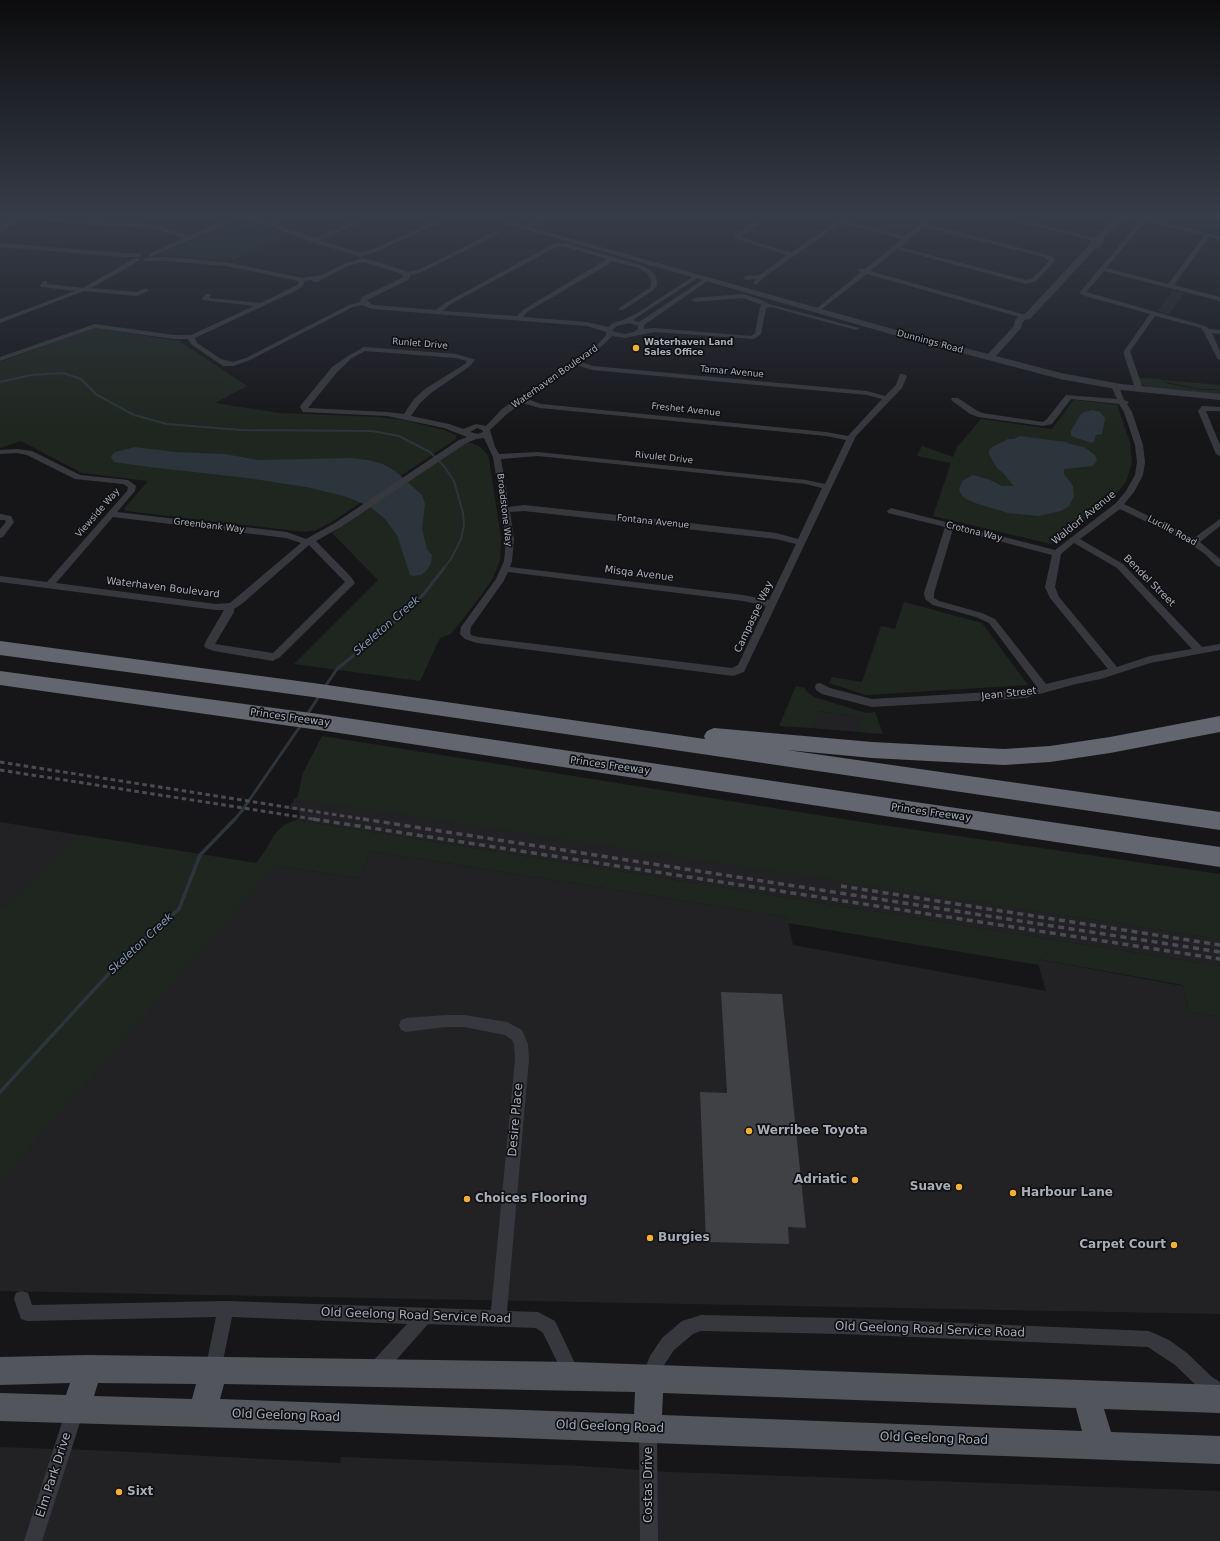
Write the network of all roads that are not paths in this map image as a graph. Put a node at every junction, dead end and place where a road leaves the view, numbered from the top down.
1 (70, 288) edge
2 (295, 288) edge
3 (388, 288) edge
4 (476, 288) edge
5 (564, 288) edge
6 (651, 288) edge
7 (679, 288) edge
8 (695, 288) edge
9 (739, 288) edge
10 (842, 288) edge
11 (923, 288) edge
12 (1054, 288) edge
13 (1085, 288) edge
14 (1177, 288) edge
15 (85, 289) junction
16 (146, 290) dead end
17 (208, 295) dead end
18 (1220, 299) edge
19 (694, 300) dead end
20 (616, 302) dead end
21 (365, 303) junction
22 (767, 305) junction
23 (261, 306) junction
24 (815, 309) junction
25 (438, 312) junction
26 (1154, 313) junction
27 (1027, 317) junction
28 (519, 318) junction
29 (0, 321) edge
30 (626, 321) junction
31 (587, 324) junction
32 (615, 324) junction
33 (843, 324) junction
34 (640, 328) junction
35 (856, 328) dead end
36 (609, 330) junction
37 (837, 330) dead end
38 (1207, 331) junction
39 (1220, 332) edge
40 (622, 336) junction
41 (191, 338) junction
42 (604, 342) junction
43 (990, 358) junction
44 (1220, 358) edge
45 (0, 359) edge
46 (575, 362) junction
47 (903, 376) dead end
48 (1118, 387) junction
49 (1139, 389) junction
50 (1220, 397) edge
51 (886, 398) junction
52 (521, 400) junction
53 (956, 400) dead end
54 (1123, 402) junction
55 (304, 408) joint
56 (1220, 409) edge
57 (505, 411) junction
58 (406, 417) junction
59 (486, 431) junction
60 (471, 432) junction
61 (851, 439) junction
62 (491, 447) junction
63 (0, 452) edge
64 (1220, 454) edge
65 (497, 457) junction
66 (828, 487) junction
67 (1119, 504) junction
68 (505, 510) junction
69 (891, 511) dead end
70 (110, 514) junction
71 (0, 517) edge
72 (1220, 522) edge
73 (950, 526) junction
74 (0, 535) edge
75 (1073, 539) junction
76 (309, 541) junction
77 (801, 542) junction
78 (1195, 542) junction
79 (1057, 553) junction
80 (1220, 564) edge
81 (505, 569) junction
82 (0, 578) edge
83 (49, 585) junction
84 (771, 604) junction
85 (229, 607) junction
86 (465, 634) joint
87 (1220, 647) edge
88 (0, 648) edge
89 (1200, 651) junction
90 (1115, 671) junction
91 (0, 678) edge
92 (820, 687) dead end
93 (1044, 690) junction
94 (1220, 724) edge
95 (572, 727) junction
96 (1220, 821) edge
97 (1220, 857) edge
98 (406, 1025) dead end
99 (22, 1298) dead end
100 (226, 1309) junction
101 (425, 1316) junction
102 (498, 1318) junction
103 (88, 1369) junction
104 (213, 1370) junction
105 (0, 1371) edge
106 (372, 1374) junction
107 (573, 1376) junction
108 (649, 1379) junction
109 (1220, 1392) edge
110 (1086, 1394) junction
111 (1220, 1399) edge
112 (0, 1407) edge
113 (76, 1409) junction
114 (203, 1413) junction
115 (648, 1429) junction
116 (1100, 1445) junction
117 (1220, 1450) edge
118 (33, 1541) edge
119 (648, 1541) edge

1 - 15 street
2 - 23 street
3 - 21 street
4 - 25 street
5 - 28 street
6 - 20 street
7 - 30 street
8 - 34 street
9 - 24 street, Dunnings Road
10 - 24 street
11 - 27 street
12 - 27 street
13 - 26 street
14 - 18 street
15 - 16 street
15 - 29 street
17 - 23 street
19 - 22 street
21 - 25 street
21 - 41 street
22 - 33 street
22 - 34 street
23 - 41 street
24 - 43 street, Dunnings Road
25 - 28 street
26 - 38 street
26 - 49 street
27 - 43 street
28 - 31 street
30 - 32 street
30 - 34 street
31 - 32 street
31 - 36 street
32 - 36 street
33 - 35 street
33 - 37 street
34 - 40 street, Waterhaven Boulevard
36 - 40 street
36 - 42 street, Waterhaven Boulevard
38 - 39 street
38 - 44 street
40 - 42 street, Waterhaven Boulevard
41 - 45 street
42 - 46 street, Waterhaven Boulevard
43 - 48 street, Dunnings Road
46 - 51 street, Tamar Avenue
46 - 52 street, Waterhaven Boulevard
47 - 51 street, Campaspe Way
48 - 49 street, Dunnings Road
48 - 54 street, Waldorf Avenue
49 - 50 street, Dunnings Road
51 - 61 street, Campaspe Way
52 - 57 street, Waterhaven Boulevard
52 - 61 street, Freshet Avenue
53 - 54 street
54 - 67 street, Waldorf Avenue
55 - 58 street, Broadstone Way
55 - 58 street, Runlet Drive
56 - 64 street
57 - 59 street, Waterhaven Boulevard
57 - 60 street, Waterhaven Boulevard
58 - 60 street, Broadstone Way
59 - 60 street
59 - 60 street
59 - 62 street, Broadstone Way
60 - 62 street, Broadstone Way
60 - 76 street, Waterhaven Boulevard
61 - 66 street, Campaspe Way
62 - 65 street, Broadstone Way
63 - 70 street, Viewside Way
65 - 66 street, Rivulet Drive
65 - 68 street, Broadstone Way
66 - 77 street, Campaspe Way
67 - 75 street, Waldorf Avenue
67 - 78 street, Lucille Road
68 - 77 street, Fontana Avenue
68 - 81 street, Broadstone Way
69 - 73 street, Crotona Way
70 - 76 street, Greenbank Way
70 - 83 street, Viewside Way
71 - 74 street
72 - 78 street
73 - 79 street, Crotona Way
73 - 93 street
75 - 79 street, Waldorf Avenue
75 - 89 street, Bendel Street
76 - 85 street, Waterhaven Boulevard
76 - 85 street
77 - 84 street, Campaspe Way
78 - 80 street, Lucille Road
79 - 90 street, Waldorf Avenue
81 - 84 street, Misqa Avenue
81 - 86 street, Broadstone Way
82 - 83 street, Waterhaven Boulevard
83 - 85 street, Waterhaven Boulevard
84 - 86 street, Campaspe Way
87 - 89 street, Jean Street
88 - 95 highway
89 - 90 street, Jean Street
90 - 93 street, Jean Street
91 - 97 highway, Princes Freeway
92 - 93 street, Jean Street
94 - 95 highway
95 - 96 highway
98 - 102 street, Desire Place
99 - 100 street, Old Geelong Road Service Road
100 - 101 street, Old Geelong Road Service Road
100 - 104 street
101 - 102 street, Old Geelong Road Service Road
101 - 106 street
102 - 107 street, Old Geelong Road Service Road
103 - 104 main road
103 - 105 main road
103 - 113 main road
104 - 106 main road
104 - 114 main road
106 - 107 main road
107 - 108 main road
108 - 109 street, Old Geelong Road Service Road
108 - 110 main road
108 - 115 main road
110 - 111 main road
110 - 116 main road
112 - 113 main road, Old Geelong Road
113 - 114 main road, Old Geelong Road
113 - 118 street, Elm Park Drive
114 - 115 main road, Old Geelong Road
115 - 116 main road, Old Geelong Road
115 - 119 street, Costas Drive
116 - 117 main road, Old Geelong Road

